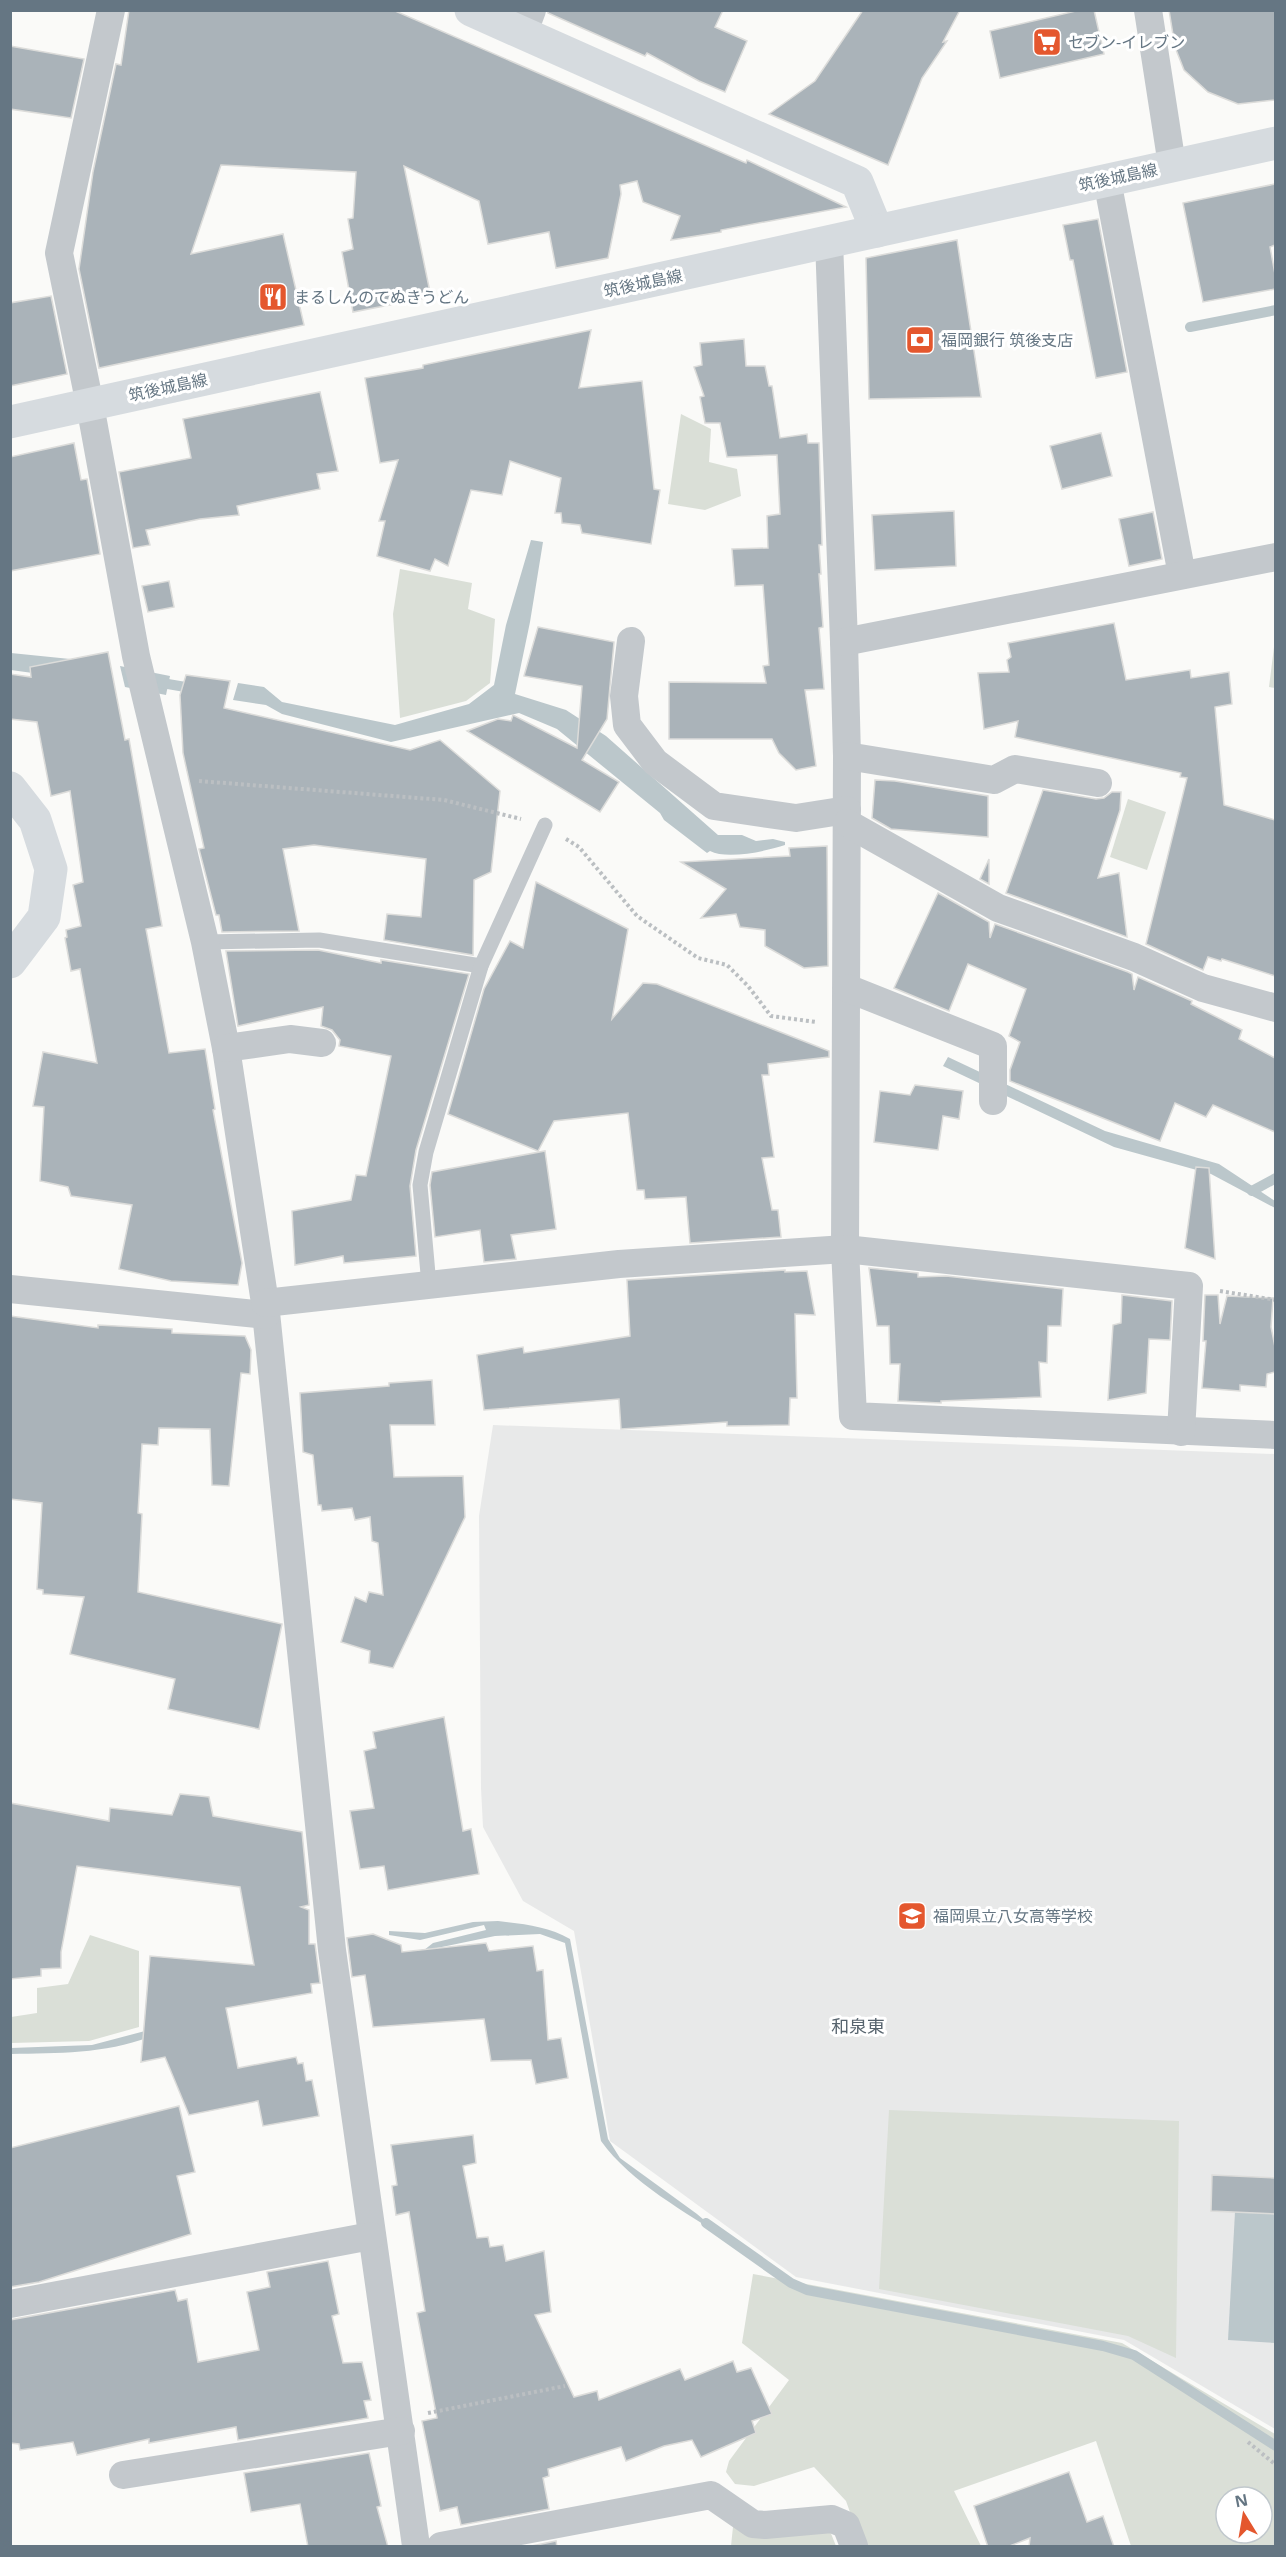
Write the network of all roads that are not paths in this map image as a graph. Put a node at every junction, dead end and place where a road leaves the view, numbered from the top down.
1 (111, 10) edge
2 (471, 10) edge
3 (1148, 10) edge
4 (1275, 142) edge
5 (1172, 165) junction
6 (1107, 180) junction
7 (877, 231) junction
8 (829, 241) junction
9 (90, 405) junction
10 (10, 422) edge
11 (1275, 557) edge
12 (1182, 575) junction
13 (631, 641) dead end
14 (844, 642) junction
15 (847, 756) junction
16 (1098, 783) dead end
17 (10, 788) edge
18 (847, 817) junction
19 (545, 825) dead end
20 (205, 942) junction
21 (10, 962) edge
22 (481, 966) junction
23 (847, 988) junction
24 (1275, 1008) edge
25 (322, 1043) dead end
26 (226, 1048) junction
27 (993, 1087) dead end
28 (845, 1249) junction
29 (429, 1285) junction
30 (10, 1289) edge
31 (266, 1309) junction
32 (1181, 1432) junction
33 (1275, 1435) edge
34 (371, 2236) junction
35 (10, 2304) edge
36 (400, 2425) junction
37 (123, 2475) dead end
38 (416, 2547) edge
39 (441, 2547) edge
40 (854, 2547) edge

1 - 9 street
2 - 7 main road
3 - 5 street
4 - 5 main road, 筑後城島線
5 - 6 main road, 筑後城島線
6 - 7 main road, 筑後城島線
6 - 12 street
7 - 8 main road, 筑後城島線
8 - 9 main road, 筑後城島線
8 - 14 street
9 - 10 main road, 筑後城島線
9 - 20 street
11 - 12 street
12 - 14 street
13 - 18 street
14 - 15 street
15 - 16 street
15 - 18 street
17 - 21 main road
18 - 23 street
18 - 24 street
19 - 22 lane
20 - 22 lane
20 - 26 street
22 - 29 lane
23 - 27 street
23 - 28 street
25 - 26 street
26 - 31 street
28 - 29 street
28 - 32 street
28 - 32 street
29 - 31 street
30 - 31 street
31 - 34 street
32 - 33 street
34 - 35 street
34 - 36 street
36 - 37 street
36 - 38 street
39 - 40 street

